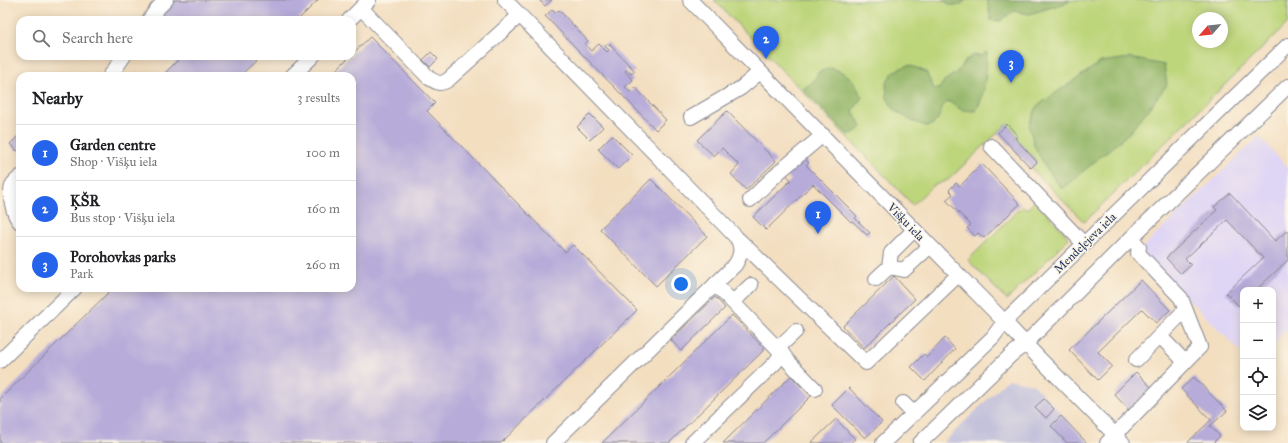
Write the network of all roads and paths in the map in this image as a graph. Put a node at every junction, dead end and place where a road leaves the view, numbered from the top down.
1 (166, 0) edge
2 (505, 0) edge
3 (691, 0) edge
4 (365, 4) edge
5 (520, 15) junction
6 (152, 16) edge
7 (353, 16) edge
8 (1288, 45) edge
9 (121, 60) edge
10 (308, 60) edge
11 (113, 72) edge
12 (296, 72) edge
13 (760, 72) junction
14 (1288, 86) edge
15 (691, 117) dead end
16 (823, 136) junction
17 (991, 146) dead end
18 (16, 181) edge
19 (750, 200) dead end
20 (16, 218) edge
21 (914, 230) junction
22 (736, 237) junction
23 (1130, 238) junction
24 (1084, 244) junction
25 (930, 246) junction
26 (889, 267) junction
27 (958, 275) junction
28 (876, 279) dead end
29 (716, 284) junction
30 (751, 285) dead end
31 (71, 292) edge
32 (733, 302) junction
33 (1185, 310) junction
34 (1004, 322) junction
35 (796, 331) dead end
36 (1160, 336) junction
37 (1025, 344) junction
38 (780, 351) junction
39 (1136, 360) dead end
40 (0, 361) edge
41 (1185, 362) junction
42 (815, 389) dead end
43 (903, 403) dead end
44 (914, 414) junction
45 (1115, 440) edge
46 (553, 443) edge
47 (692, 443) edge
48 (883, 443) edge
49 (920, 443) edge

1 - 6 street
2 - 5 street
3 - 13 street, Višķu iela
4 - 5 street
4 - 7 street
5 - 22 street
8 - 24 street, Mendeļejeva iela
9 - 11 street
10 - 12 street
13 - 15 street
13 - 16 street, Višķu iela
14 - 23 street
16 - 19 street
16 - 21 street, Višķu iela
17 - 24 street
18 - 20 street
21 - 25 street, Višķu iela
21 - 26 street
22 - 27 street
22 - 29 street
23 - 33 street
23 - 37 street
24 - 34 street, Mendeļejeva iela
25 - 26 street
25 - 27 street, Višķu iela
26 - 28 street
27 - 34 street, Višķu iela
29 - 32 street
29 - 46 street
30 - 32 street
31 - 40 street
32 - 38 street
33 - 36 street
33 - 41 street
34 - 37 street, Višķu iela
34 - 44 street, Mendeļejeva iela
35 - 38 street
36 - 39 street
36 - 41 street
37 - 45 street, Višķu iela
37 - 49 street
38 - 42 street
38 - 47 street
41 - 45 street
43 - 44 street
44 - 48 street, Mendeļejeva iela

